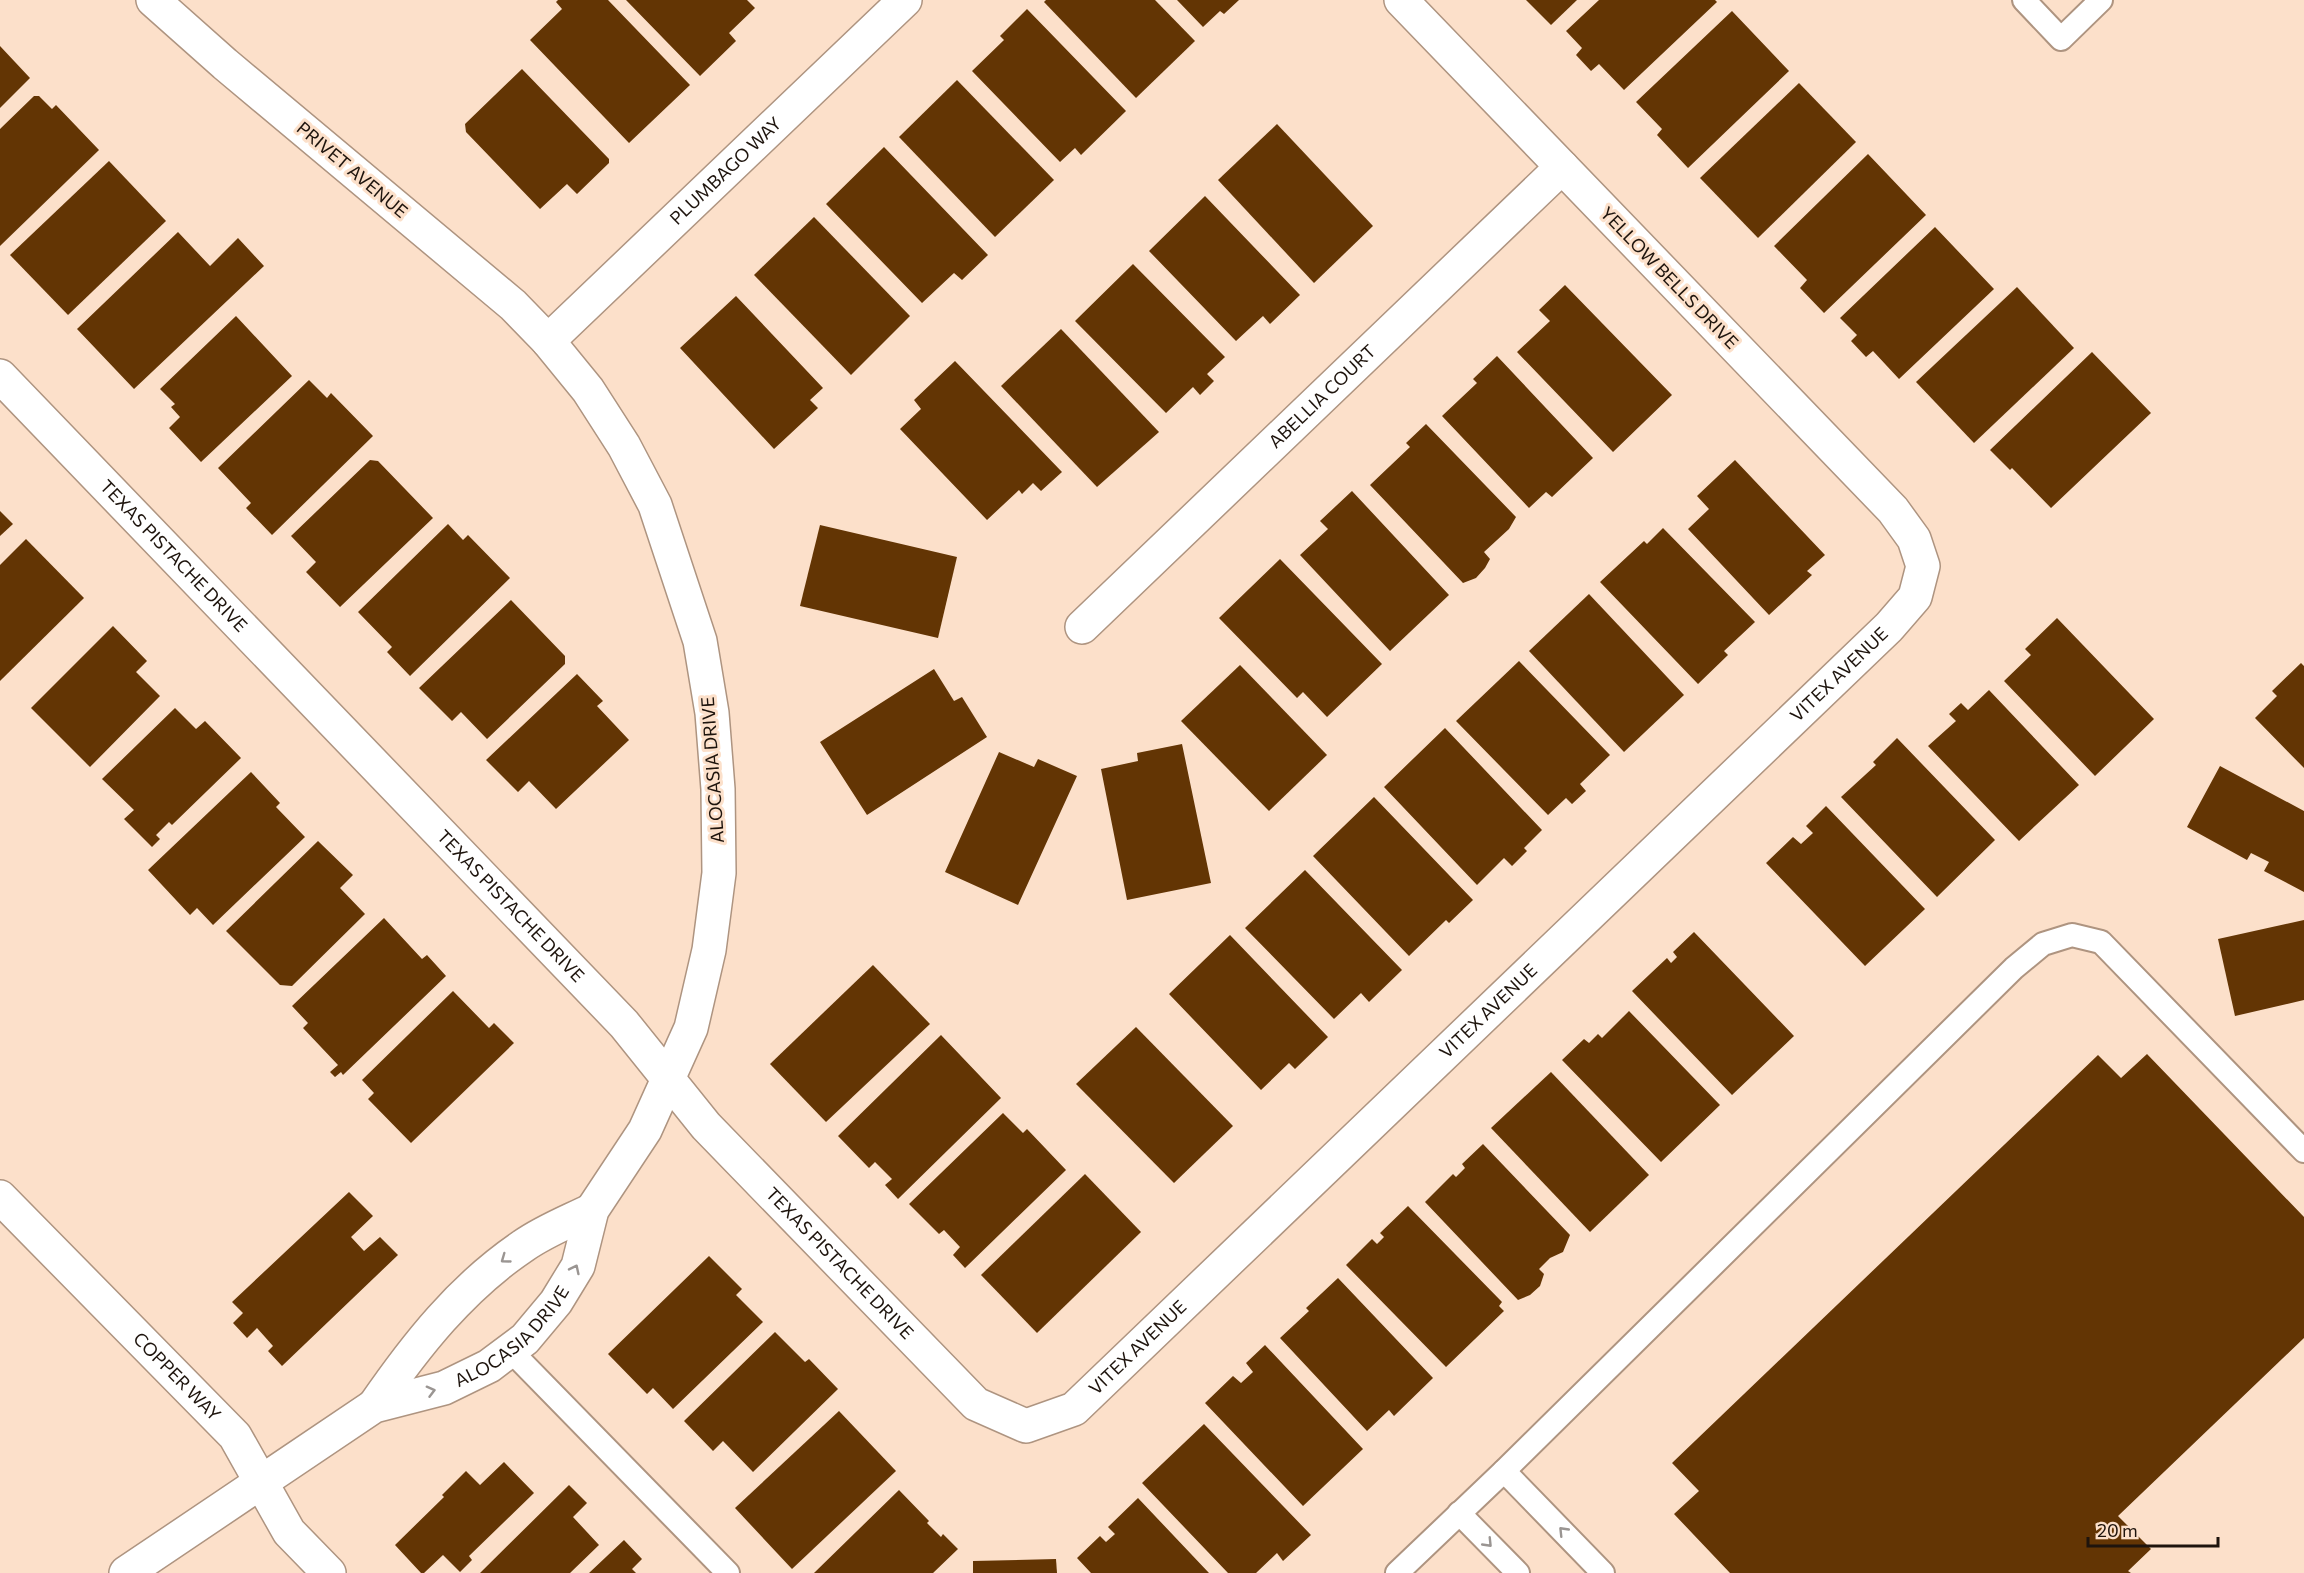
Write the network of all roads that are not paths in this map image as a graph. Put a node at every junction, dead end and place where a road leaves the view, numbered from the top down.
1 (153, 0) edge
2 (905, 0) edge
3 (1401, 0) edge
4 (2024, 0) edge
5 (2101, 0) edge
6 (1562, 167) junction
7 (548, 341) junction
8 (0, 376) edge
9 (1923, 566) joint
10 (1082, 627) dead end
11 (668, 1078) junction
12 (2304, 1151) edge
13 (0, 1197) edge
14 (592, 1210) junction
15 (510, 1350) junction
16 (374, 1406) junction
17 (1026, 1426) joint
18 (1504, 1471) junction
19 (262, 1483) junction
20 (1459, 1513) junction
21 (126, 1573) edge
22 (329, 1573) edge
23 (728, 1573) edge
24 (1397, 1573) edge
25 (1518, 1573) edge
26 (1603, 1573) edge

1 - 7 street, PRIVET AVENUE
2 - 7 street, PLUMBAGO WAY
3 - 6 street, YELLOW BELLS DRIVE
4 - 5 lane
6 - 9 street, YELLOW BELLS DRIVE
6 - 10 street, ABELLIA COURT
7 - 11 street, ALOCASIA DRIVE
8 - 11 street, TEXAS PISTACHE DRIVE
9 - 17 street, VITEX AVENUE
11 - 14 street, ALOCASIA DRIVE
11 - 17 street, TEXAS PISTACHE DRIVE
12 - 18 lane
13 - 19 street, COPPER WAY
15 -> 14 street, ALOCASIA DRIVE
14 -> 16 street, ALOCASIA DRIVE
16 -> 15 street, ALOCASIA DRIVE
15 - 23 lane
16 - 19 street, ALOCASIA DRIVE
18 - 20 lane
26 -> 18 lane
19 - 21 street, ALOCASIA DRIVE
19 - 22 street, COPPER WAY
20 - 24 lane
20 -> 25 lane

